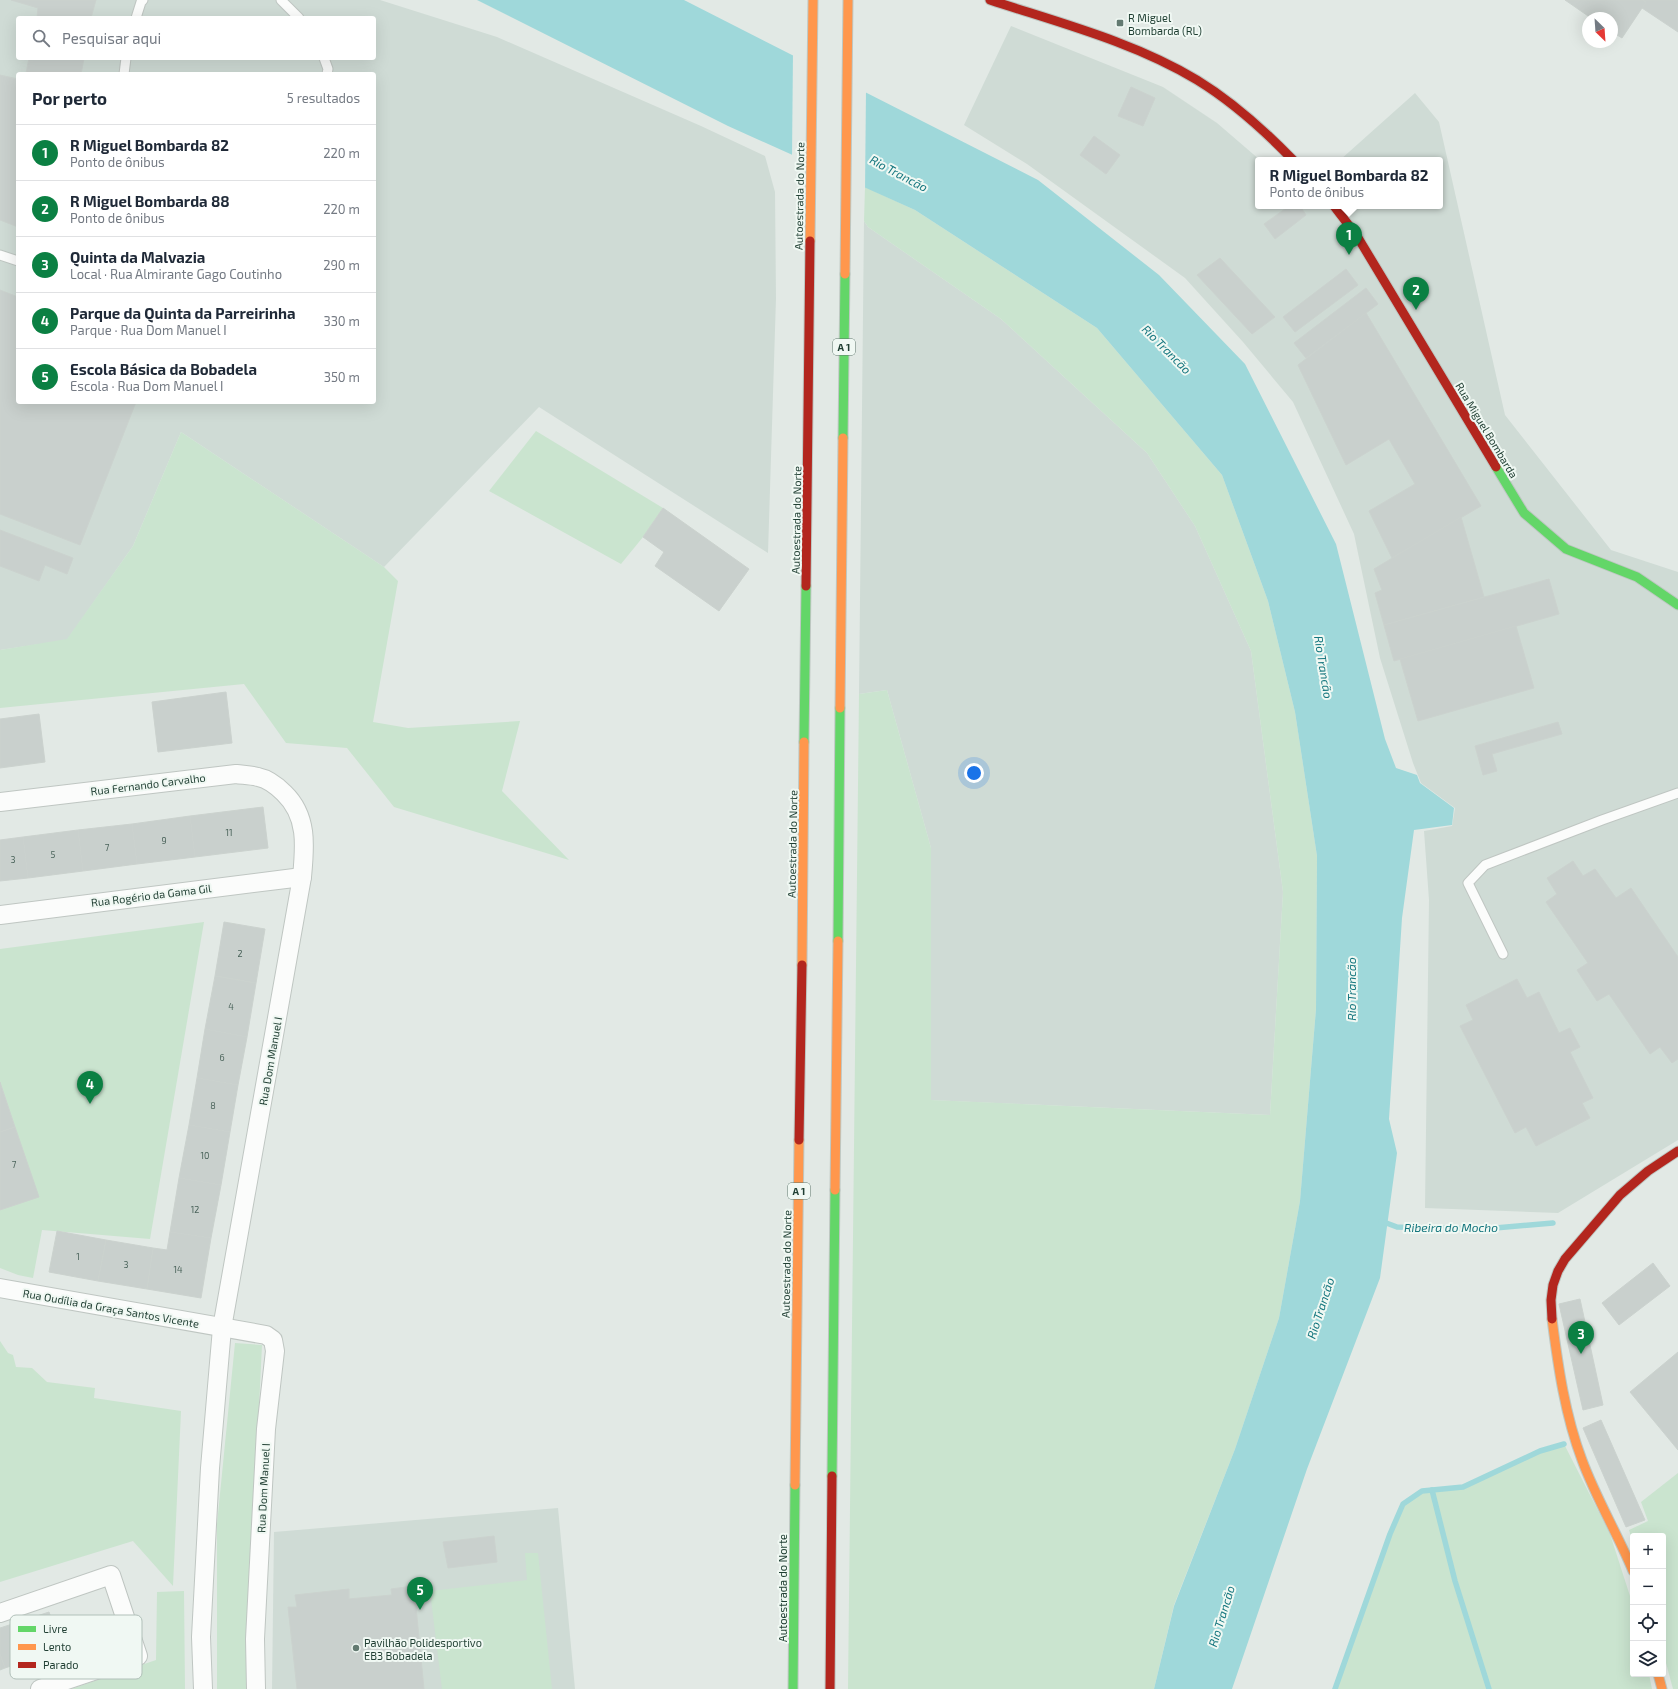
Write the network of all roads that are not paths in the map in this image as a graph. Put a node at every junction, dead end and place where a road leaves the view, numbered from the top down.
1 (143, 0) edge
2 (281, 0) edge
3 (813, 0) edge
4 (848, 0) edge
5 (990, 0) edge
6 (137, 16) edge
7 (297, 16) edge
8 (126, 60) edge
9 (325, 60) edge
10 (124, 72) edge
11 (327, 72) edge
12 (1290, 157) edge
13 (1336, 209) edge
14 (0, 255) edge
15 (16, 260) edge
16 (1637, 577) junction
17 (1678, 592) edge
18 (1678, 605) edge
19 (1678, 793) edge
20 (289, 797) joint
21 (0, 802) edge
22 (302, 877) junction
23 (0, 915) edge
24 (1502, 954) dead end
25 (1678, 1151) edge
26 (0, 1288) edge
27 (222, 1328) junction
28 (1632, 1569) edge
29 (0, 1613) edge
30 (124, 1615) edge
31 (1659, 1677) edge
32 (70, 1679) edge
33 (40, 1689) edge
34 (203, 1689) edge
35 (256, 1689) edge
36 (793, 1689) edge
37 (830, 1689) edge
38 (1662, 1689) edge

1 - 6 lane
2 - 7 lane
3 - 36 main road, Autoestrada do Norte / A 1
4 - 37 main road, A 1
5 - 12 main road
8 - 10 lane
9 - 11 lane
13 - 16 main road, Rua Miguel Bombarda
14 - 15 lane
16 - 17 street
16 - 18 main road, Rua Miguel Bombarda
19 - 24 lane
20 - 21 street, Rua Fernando Carvalho
20 - 22 street, Rua Dom Manuel I
22 - 23 street, Rua Rogério da Gama Gil
22 - 27 street, Rua Dom Manuel I
25 - 28 main road
26 - 27 street, Rua Oudília da Graça Santos Vicente
27 - 34 street, Rua Dom Manuel I
27 - 35 street, Rua Dom Manuel I
29 - 30 street
31 - 38 main road
32 - 33 street

